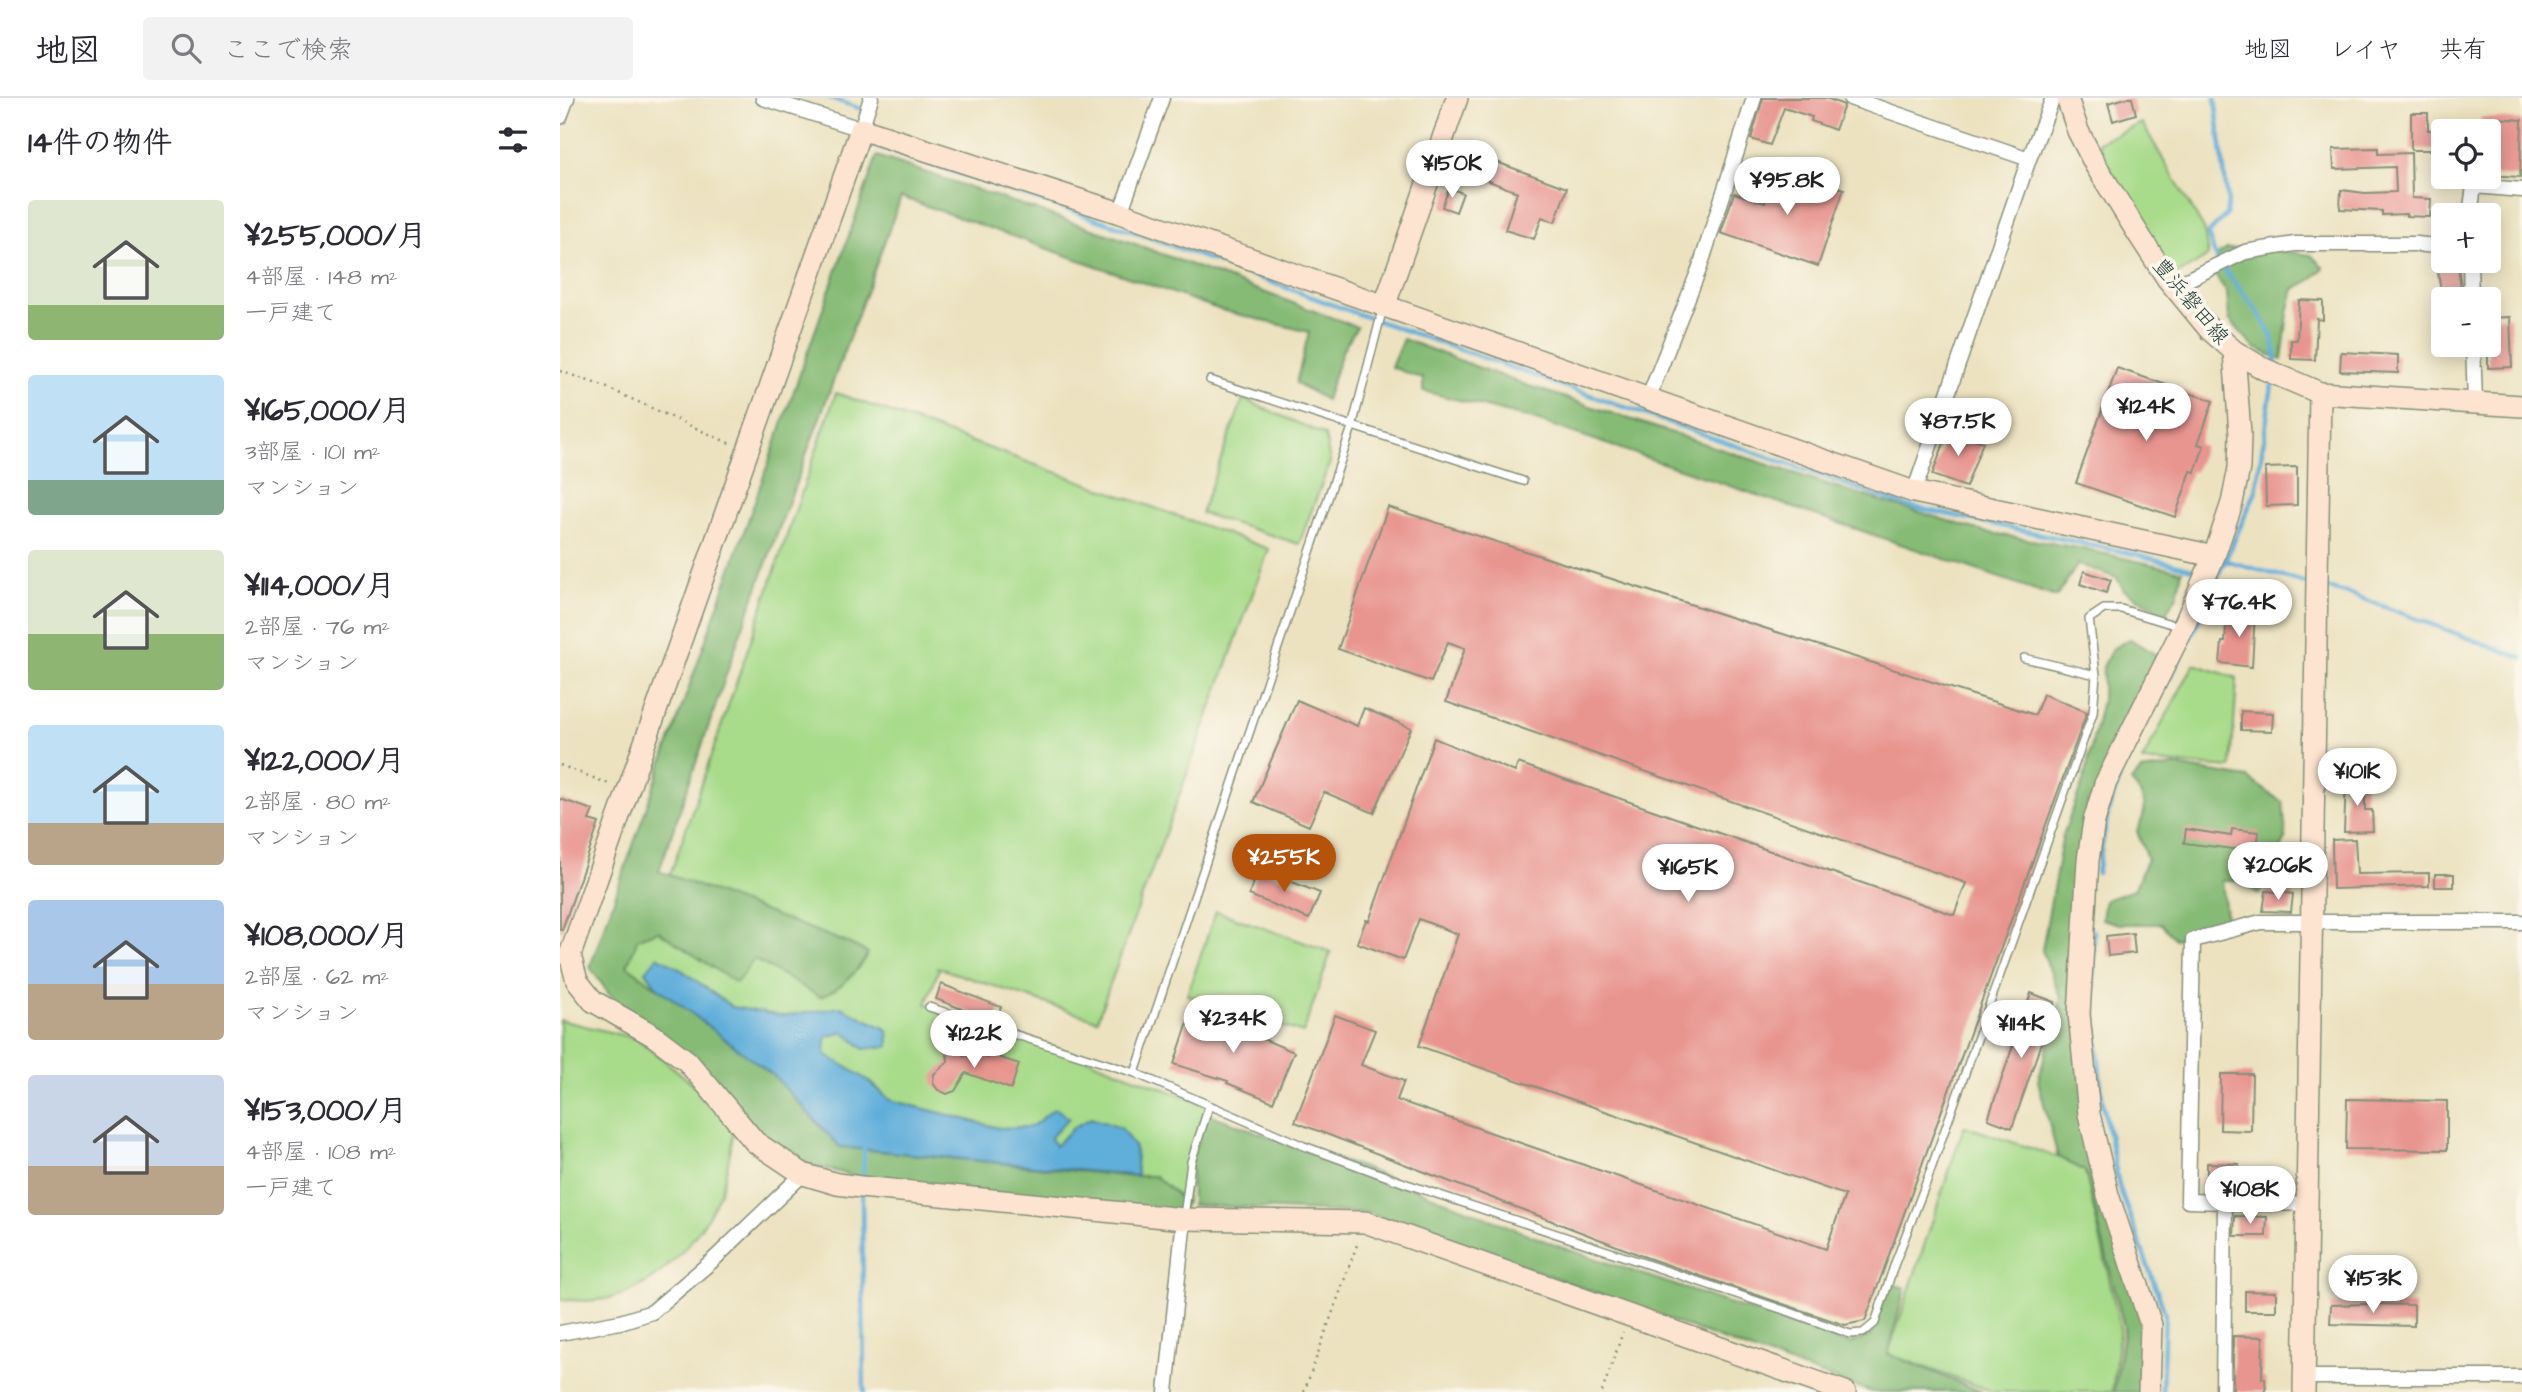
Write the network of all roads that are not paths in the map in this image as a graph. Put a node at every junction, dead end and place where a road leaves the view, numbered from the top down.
1 (567, 98) edge
2 (763, 98) edge
3 (871, 98) edge
4 (1162, 98) edge
5 (1457, 98) edge
6 (1754, 98) edge
7 (1850, 98) edge
8 (2053, 98) edge
9 (2067, 98) edge
10 (560, 117) edge
11 (861, 129) junction
12 (2029, 159) junction
13 (2522, 190) edge
14 (2472, 203) edge
15 (1120, 213) junction
16 (2431, 246) edge
17 (2174, 286) junction
18 (1384, 307) junction
19 (2234, 351) junction
20 (2473, 357) edge
21 (1210, 380) dead end
22 (2320, 393) junction
23 (1648, 399) junction
24 (2475, 402) junction
25 (2522, 406) edge
26 (1352, 427) junction
27 (1523, 481) dead end
28 (1914, 492) junction
29 (2214, 556) junction
30 (2183, 628) junction
31 (2024, 658) dead end
32 (2096, 675) junction
33 (2312, 921) junction
34 (2522, 922) edge
35 (929, 1007) dead end
36 (1135, 1073) junction
37 (1209, 1106) junction
38 (803, 1174) junction
39 (2225, 1202) junction
40 (2308, 1204) junction
41 (1184, 1219) junction
42 (560, 1333) edge
43 (2522, 1377) edge
44 (2305, 1384) edge
45 (1166, 1392) edge
46 (1845, 1392) edge
47 (2149, 1392) edge
48 (2223, 1392) edge

1 - 10 street
2 - 11 street
3 - 11 street
4 - 15 street
5 - 18 street
6 - 23 street
7 - 12 street
8 - 12 street
9 - 17 street, 豊浜磐田線
11 - 15 street
11 - 38 street
12 - 28 street
13 - 14 street
15 - 18 street
16 - 17 street
17 - 19 street, 豊浜磐田線
18 - 23 street
18 - 26 lane
19 - 22 street, 豊浜磐田線
19 - 29 street
20 - 24 street
21 - 26 lane
22 - 24 street, 豊浜磐田線
22 - 33 street
23 - 28 street
24 - 25 street, 豊浜磐田線
26 - 27 lane
26 - 36 lane
28 - 29 street
29 - 30 street
30 - 32 lane
30 - 47 street
31 - 32 lane
32 - 37 lane
33 - 34 street
33 - 39 street
33 - 40 street
35 - 36 lane
36 - 37 lane
37 - 41 lane
38 - 41 street
38 - 42 street
39 - 40 street
39 - 48 street
40 - 44 street
41 - 45 street
41 - 46 street
43 - 44 street

